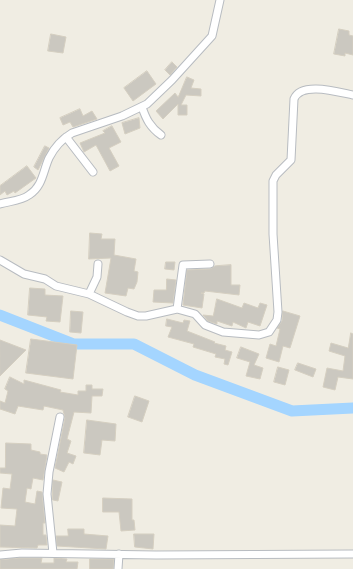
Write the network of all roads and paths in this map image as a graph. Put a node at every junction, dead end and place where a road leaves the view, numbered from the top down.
1 (220, 0) edge
2 (353, 95) edge
3 (142, 107) junction
4 (161, 135) dead end
5 (66, 137) junction
6 (93, 172) dead end
7 (0, 204) edge
8 (0, 260) edge
9 (98, 264) dead end
10 (210, 264) dead end
11 (89, 294) junction
12 (177, 309) junction
13 (60, 417) dead end
14 (53, 553) junction
15 (119, 554) junction
16 (353, 554) edge
17 (0, 555) edge
18 (118, 569) edge

1 - 3 street
2 - 12 street
3 - 4 street
3 - 5 street
5 - 6 street
5 - 7 street
8 - 11 street
9 - 11 street
10 - 12 street
11 - 12 street
13 - 14 street
14 - 15 street
14 - 17 street
15 - 16 street
15 - 18 street

